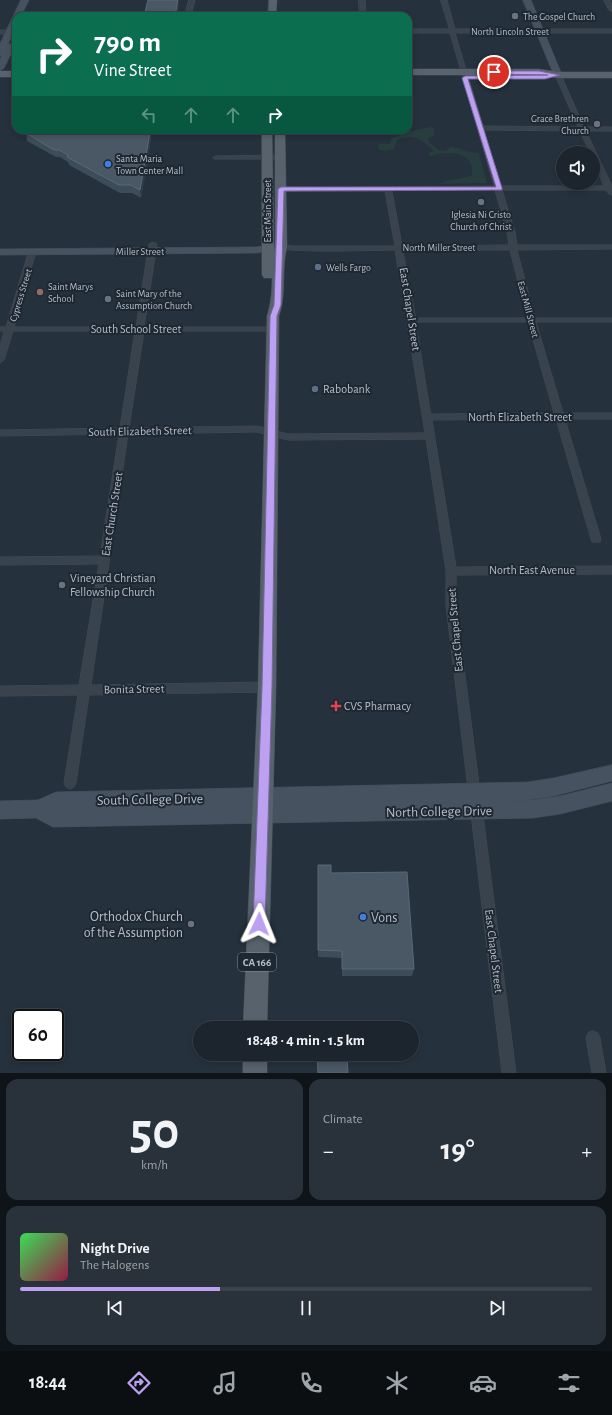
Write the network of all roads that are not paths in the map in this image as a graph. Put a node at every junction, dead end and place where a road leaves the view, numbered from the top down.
1 (25, 0) edge
2 (32, 0) edge
3 (192, 0) edge
4 (273, 0) edge
5 (281, 0) edge
6 (362, 0) edge
7 (444, 0) edge
8 (527, 0) edge
9 (606, 0) edge
10 (612, 10) edge
11 (19, 12) edge
12 (26, 12) edge
13 (189, 12) edge
14 (273, 12) edge
15 (281, 12) edge
16 (363, 12) edge
17 (412, 31) edge
18 (452, 31) junction
19 (540, 31) junction
20 (612, 31) edge
21 (0, 32) edge
22 (12, 33) edge
23 (12, 36) edge
24 (12, 38) edge
25 (0, 53) edge
26 (0, 68) edge
27 (412, 72) edge
28 (0, 74) edge
29 (12, 74) edge
30 (464, 75) junction
31 (558, 75) junction
32 (612, 75) edge
33 (412, 78) edge
34 (0, 80) edge
35 (12, 80) edge
36 (481, 128) junction
37 (582, 129) junction
38 (612, 129) edge
39 (267, 134) edge
40 (280, 134) edge
41 (590, 146) edge
42 (267, 157) junction
43 (280, 157) junction
44 (216, 158) dead end
45 (600, 167) edge
46 (499, 188) junction
47 (281, 189) junction
48 (388, 189) junction
49 (611, 190) edge
50 (0, 246) edge
51 (513, 246) junction
52 (612, 246) edge
53 (267, 247) junction
54 (280, 247) junction
55 (398, 247) junction
56 (152, 248) junction
57 (0, 252) edge
58 (32, 252) junction
59 (531, 319) junction
60 (412, 320) junction
61 (612, 320) edge
62 (273, 322) junction
63 (0, 329) edge
64 (9, 329) junction
65 (140, 329) junction
66 (0, 360) edge
67 (612, 416) edge
68 (428, 417) junction
69 (561, 417) junction
70 (124, 432) junction
71 (0, 433) edge
72 (275, 434) junction
73 (431, 436) junction
74 (596, 539) dead end
75 (104, 560) junction
76 (0, 561) edge
77 (612, 570) edge
78 (451, 571) junction
79 (267, 687) junction
80 (85, 690) junction
81 (0, 691) edge
82 (612, 773) edge
83 (70, 783) dead end
84 (612, 792) edge
85 (476, 802) junction
86 (263, 805) junction
87 (0, 810) edge
88 (256, 1021) edge
89 (593, 1038) dead end
90 (255, 1061) edge
91 (255, 1073) edge
92 (509, 1073) edge
93 (598, 1073) edge

1 - 11 street
2 - 12 street
3 - 13 street
4 - 14 main road
5 - 15 main road
6 - 16 street
7 - 18 street, East Mill Street
8 - 19 street
9 - 10 street
17 - 18 street, North Lincoln Street
18 - 19 street, North Lincoln Street
18 - 30 street, East Mill Street
19 - 20 street, North Lincoln Street
19 - 31 street
21 - 22 street
23 - 25 street
24 - 26 street
27 - 30 main road
28 - 29 main road
30 - 31 main road
30 - 33 main road
30 - 36 street, East Mill Street
31 - 32 main road
31 - 37 street
34 - 35 main road
36 - 37 street
36 - 46 street, East Mill Street
37 - 38 street
37 - 41 street
39 - 42 main road, East Main Street / CA 166
40 - 43 main road, East Main Street / CA 166
42 - 43 street
42 - 44 street
42 - 53 main road, East Main Street / CA 166
43 - 47 main road, East Main Street / CA 166
45 - 49 street
46 - 48 street
46 - 49 street
46 - 51 street, East Mill Street
47 - 48 street
47 - 54 main road, East Main Street / CA 166
48 - 55 street, East Chapel Street
50 - 56 street, Miller Street
51 - 52 street, North Miller Street
51 - 55 street, North Miller Street
51 - 59 street, East Mill Street
53 - 54 street, Miller Street
53 - 56 street, Miller Street
53 - 62 main road, East Main Street / CA 166
54 - 55 street, North Miller Street
54 - 62 main road, East Main Street / CA 166
55 - 60 street, East Chapel Street
56 - 58 street, Miller Street
56 - 65 street, East Church Street
57 - 58 street, Miller Street
58 - 64 street, Cypress Street
59 - 60 street
59 - 61 street
59 - 69 street, East Mill Street
60 - 68 street, East Chapel Street
62 - 65 street, South School Street
62 - 72 main road, East Main Street / CA 166
63 - 64 street, South School Street
64 - 65 street, South School Street
64 - 66 street, Cypress Street
65 - 70 street, East Church Street
67 - 69 street, North Elizabeth Street
68 - 69 street, North Elizabeth Street
68 - 73 street, East Chapel Street
69 - 74 street, East Mill Street
70 - 71 street, South Elizabeth Street
70 - 72 street, South Elizabeth Street
70 - 75 street, East Church Street
72 - 73 street
72 - 79 main road, East Main Street / CA 166
73 - 78 street, East Chapel Street
75 - 76 street
75 - 80 street, East Church Street
77 - 78 street, North East Avenue
78 - 85 street, East Chapel Street
79 - 80 street, Bonita Street
79 - 86 main road, East Main Street / CA 166
80 - 81 street, Bonita Street
80 - 83 street, East Church Street
82 - 85 street, North College Drive
84 - 85 street, North College Drive
85 - 86 street, North College Drive
85 - 92 street, East Chapel Street
86 - 87 street, South College Drive
86 - 88 main road, East Main Street / CA 166
89 - 93 street
90 - 91 main road

